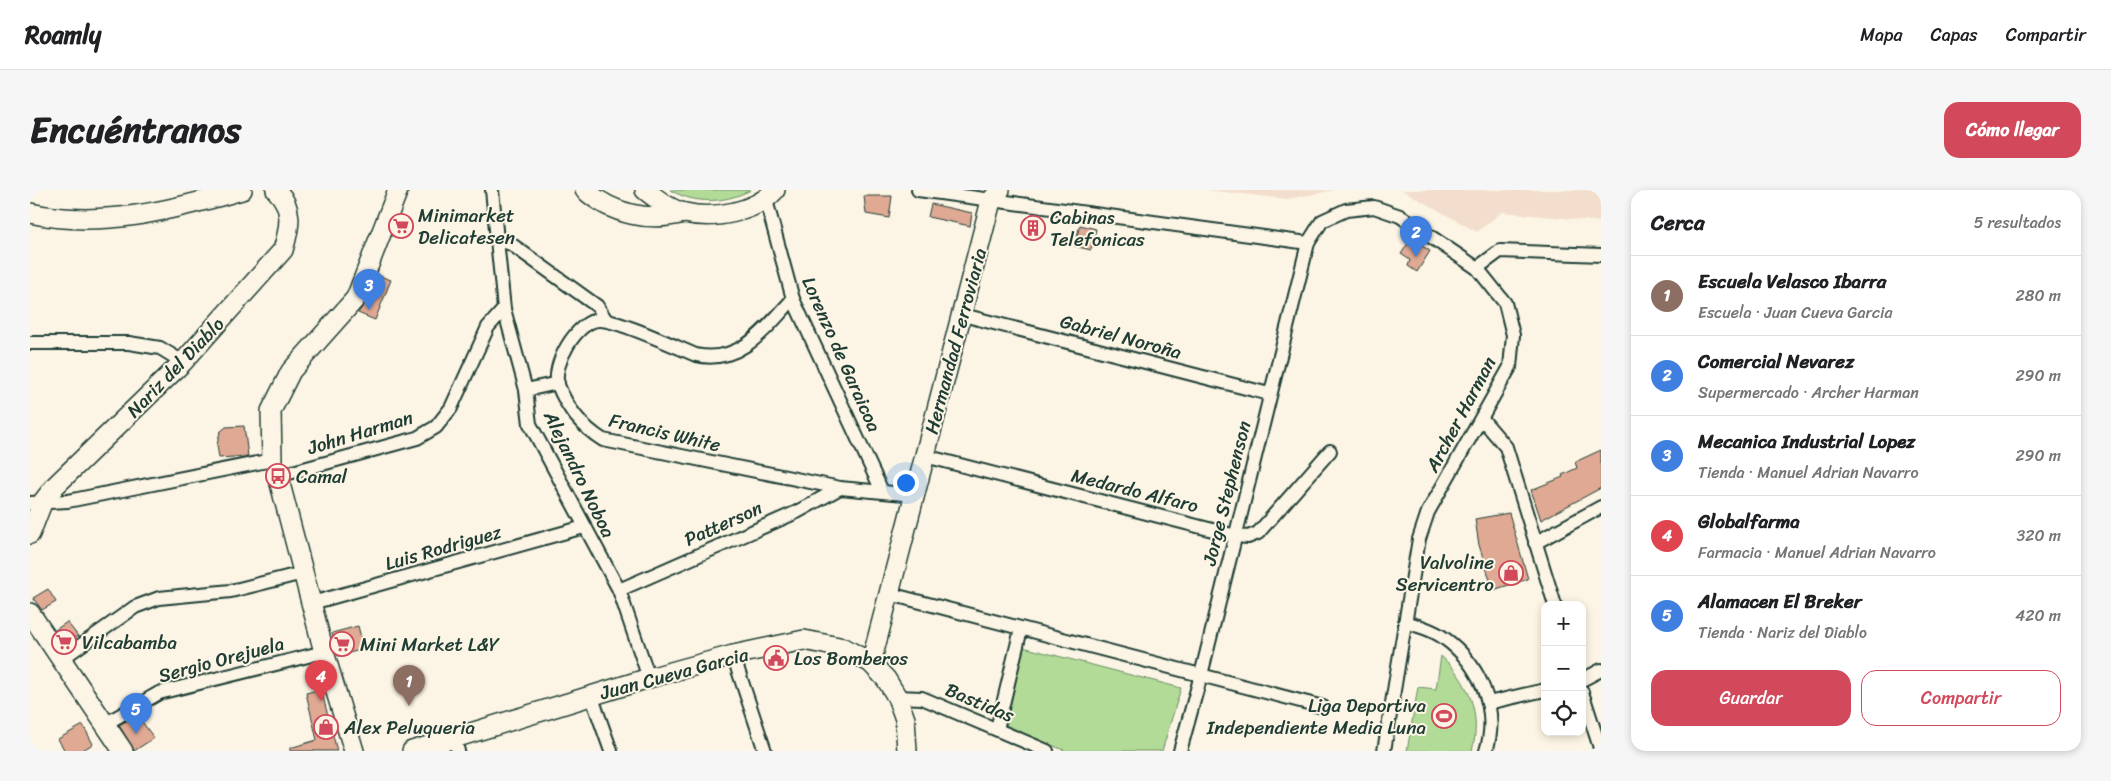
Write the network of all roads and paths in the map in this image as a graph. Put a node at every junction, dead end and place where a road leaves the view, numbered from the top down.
1 (242, 190) edge
2 (276, 190) edge
3 (398, 190) edge
4 (492, 190) edge
5 (585, 190) edge
6 (636, 190) edge
7 (645, 190) edge
8 (918, 190) edge
9 (946, 192) edge
10 (770, 195) edge
11 (996, 196) edge
12 (610, 207) junction
13 (30, 213) edge
14 (684, 213) junction
15 (497, 239) junction
16 (1308, 243) junction
17 (1601, 255) edge
18 (1477, 268) junction
19 (793, 299) junction
20 (504, 309) junction
21 (963, 314) junction
22 (606, 320) junction
23 (30, 343) edge
24 (183, 362) junction
25 (558, 383) junction
26 (526, 390) junction
27 (1269, 394) junction
28 (1482, 419) junction
29 (1330, 451) dead end
30 (925, 456) junction
31 (275, 468) junction
32 (840, 488) junction
33 (882, 491) junction
34 (914, 495) junction
35 (36, 503) edge
36 (1601, 507) edge
37 (584, 527) junction
38 (30, 534) edge
39 (1236, 536) junction
40 (1536, 543) junction
41 (303, 573) junction
42 (619, 590) junction
43 (890, 594) junction
44 (1554, 601) edge
45 (312, 604) junction
46 (30, 614) edge
47 (1405, 622) junction
48 (1021, 629) junction
49 (324, 652) junction
50 (733, 655) junction
51 (60, 660) junction
52 (871, 663) junction
53 (1601, 670) edge
54 (1201, 675) junction
55 (649, 678) junction
56 (1586, 678) edge
57 (1541, 691) edge
58 (591, 695) junction
59 (897, 697) junction
60 (1488, 703) junction
61 (1586, 704) edge
62 (1323, 707) dead end
63 (105, 724) junction
64 (997, 729) junction
65 (456, 744) edge
66 (762, 750) edge
67 (123, 751) edge
68 (354, 751) edge
69 (412, 751) edge
70 (611, 751) edge
71 (907, 751) edge
72 (1047, 751) edge
73 (1180, 751) edge
74 (1384, 751) edge
75 (1486, 751) edge
76 (1601, 751) edge

1 - 13 street
2 - 24 street, Nariz del Diablo
3 - 31 street
4 - 15 street, Alejandro Noboa
5 - 12 street
6 - 12 street
7 - 14 street
8 - 9 street
9 - 11 street
10 - 14 street
10 - 19 street, Lorenzo de Garaicoa
11 - 16 street
11 - 21 street, Hermandad Ferroviaria
12 - 14 street
15 - 20 street, Alejandro Noboa
15 - 22 street
16 - 18 street, Archer Harman
16 - 27 street, Jorge Stephenson
17 - 18 street
18 - 28 street, Archer Harman
19 - 22 street
19 - 33 street, Lorenzo de Garaicoa
20 - 26 street, Alejandro Noboa
20 - 31 street, John Harman
21 - 27 street, Gabriel Noroña
21 - 30 street, Hermandad Ferroviaria
22 - 25 street
23 - 24 street
24 - 35 street, Nariz del Diablo
25 - 26 street
25 - 32 street, Francis White
26 - 37 street, Alejandro Noboa
27 - 39 street, Jorge Stephenson
28 - 40 street
28 - 47 street, Archer Harman
29 - 39 street, Medardo Alfaro
30 - 34 street, Hermandad Ferroviaria
30 - 39 street, Medardo Alfaro
31 - 35 street, John Harman
31 - 41 street
32 - 33 street, Francis White
32 - 42 street, Patterson
33 - 34 street, Francis White
34 - 43 street, Hermandad Ferroviaria
35 - 38 street, Nariz del Diablo
36 - 40 street
37 - 42 street, Alejandro Noboa
37 - 45 street, Luis Rodriguez
39 - 54 street, Jorge Stephenson
40 - 44 street
41 - 45 street
41 - 51 street
42 - 55 street, Alejandro Noboa
43 - 48 street
43 - 52 street, Hermandad Ferroviaria
45 - 49 street
46 - 51 street
47 - 60 street
47 - 74 street, Archer Harman
48 - 54 street
48 - 64 street
49 - 63 street, Sergio Orejuela
49 - 68 street
50 - 52 street, Juan Cueva Garcia
50 - 55 street, Juan Cueva Garcia
50 - 66 street
51 - 63 street
52 - 59 street, Juan Cueva Garcia
53 - 56 street
54 - 62 street
54 - 73 street, Jorge Stephenson
55 - 58 street, Juan Cueva Garcia
57 - 60 street
58 - 65 street, Juan Cueva Garcia
58 - 70 street
59 - 64 street, Bastidas
59 - 71 street, Juan Cueva Garcia
60 - 75 street
61 - 76 street
63 - 67 street
64 - 72 street, Bastidas
65 - 69 street, Juan Cueva Garcia

